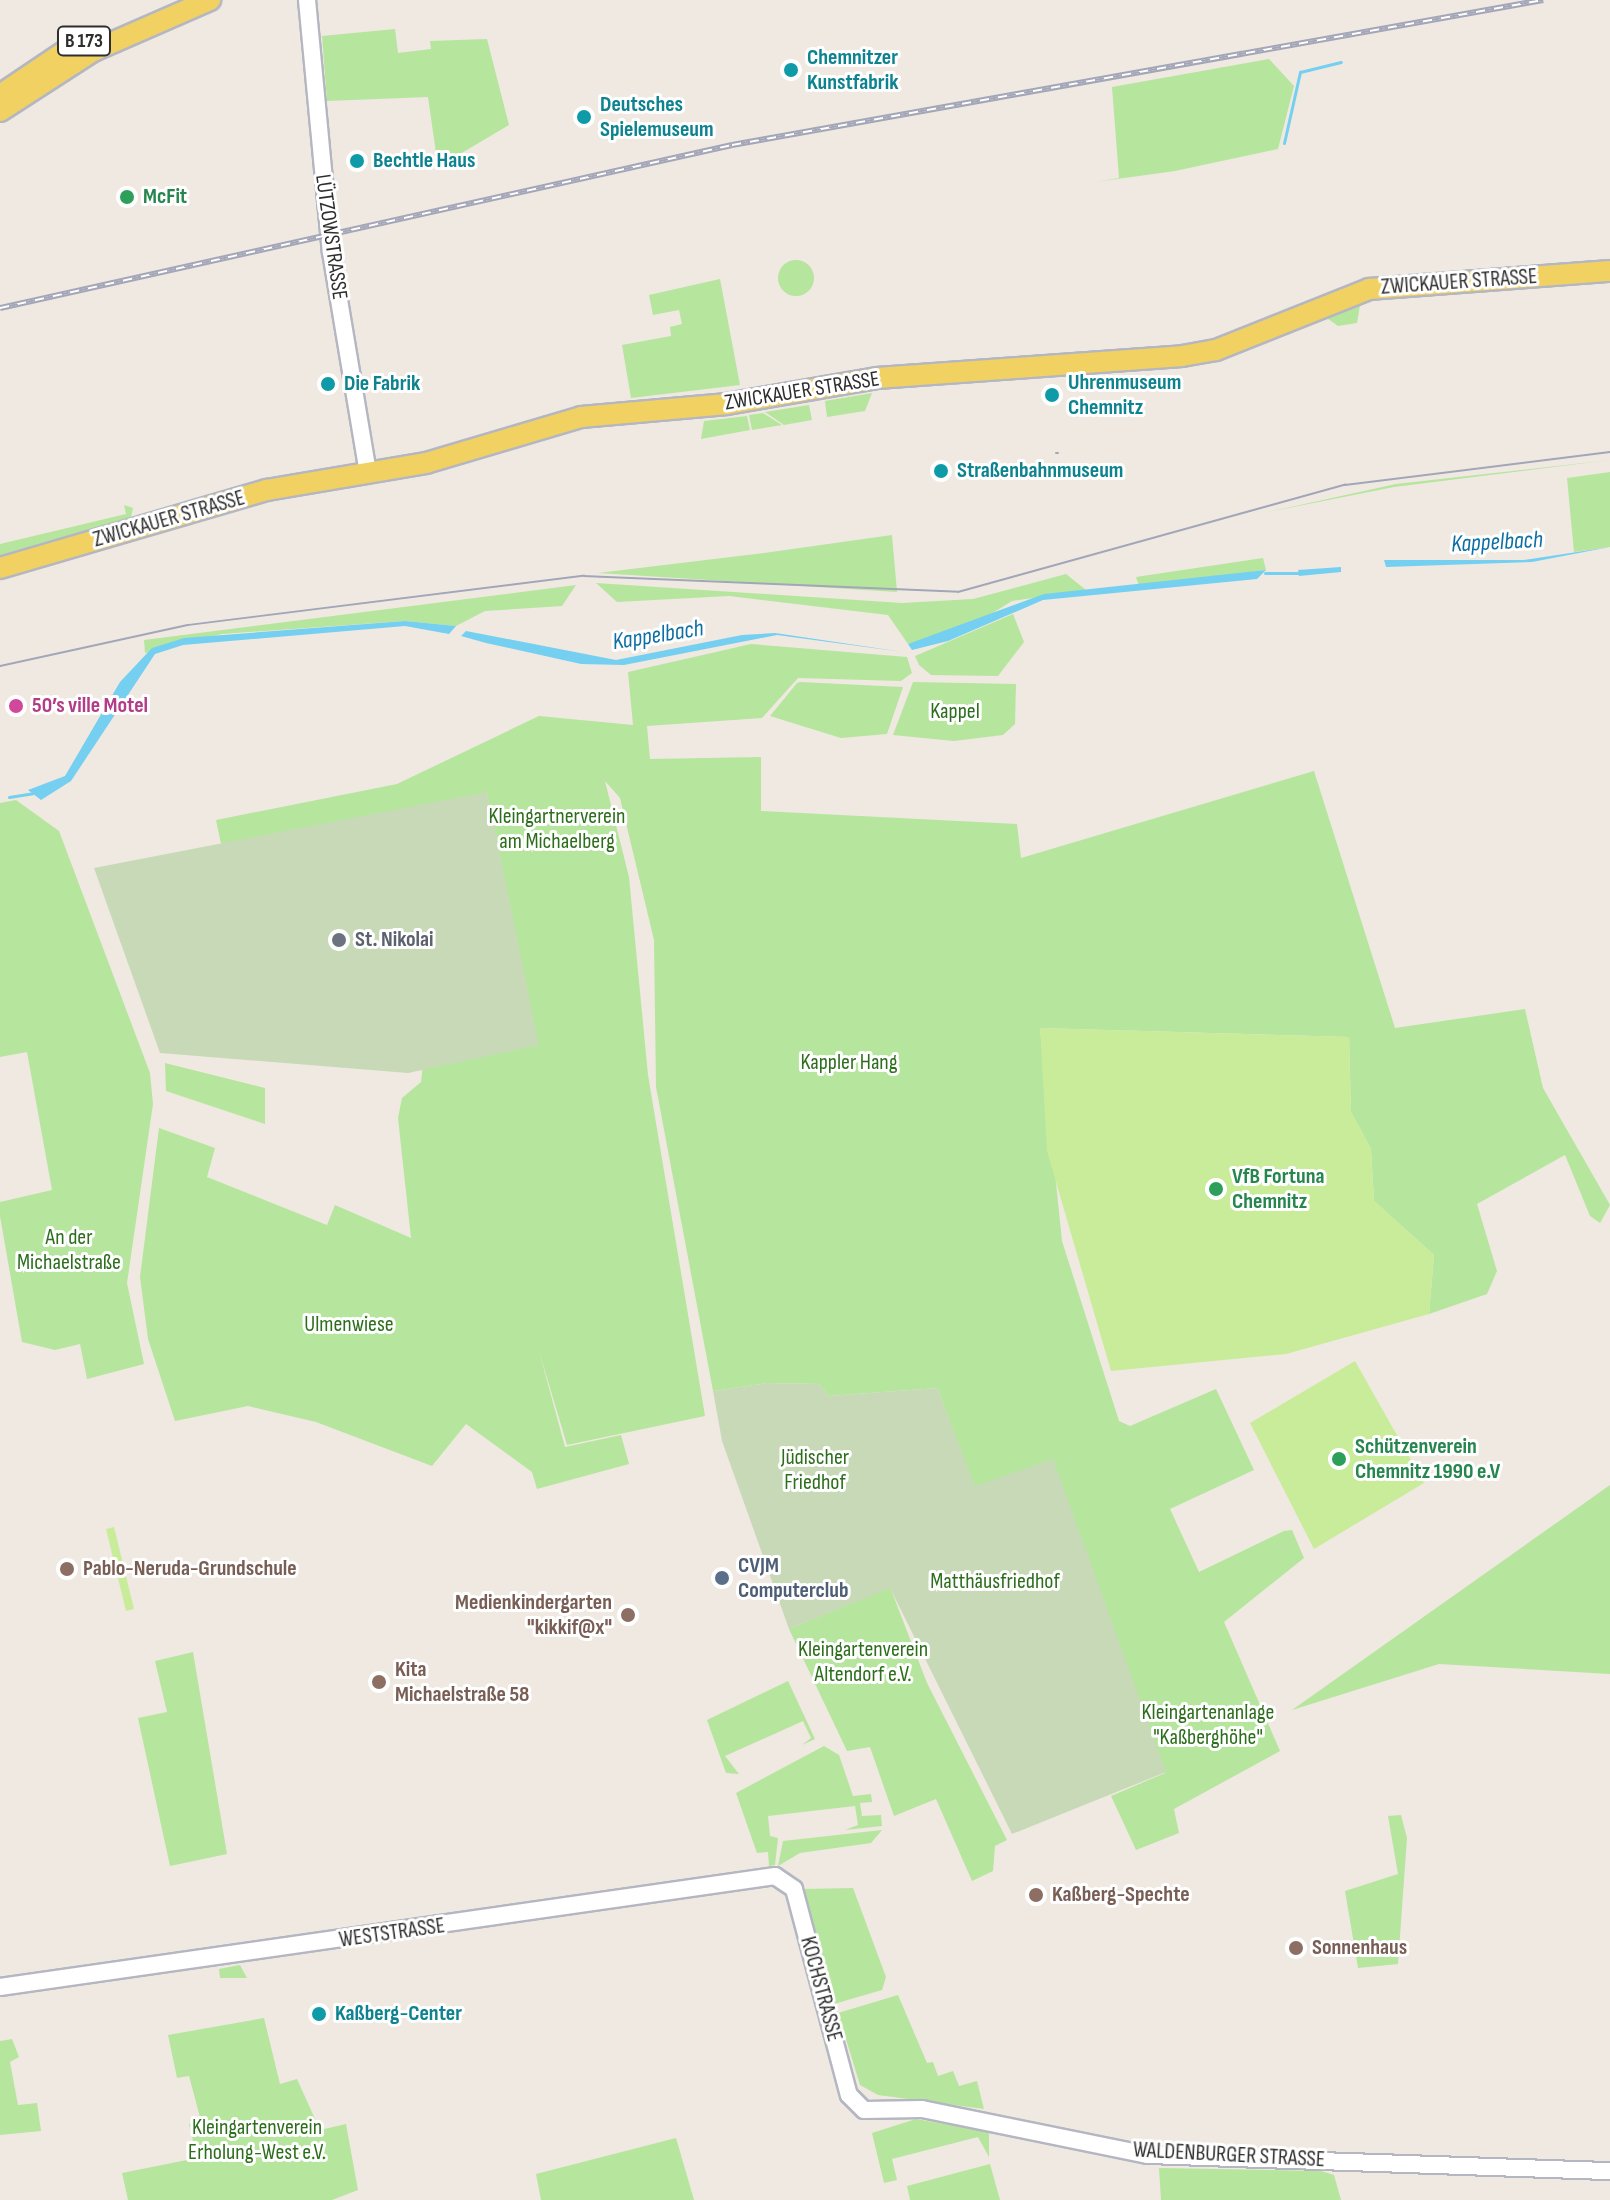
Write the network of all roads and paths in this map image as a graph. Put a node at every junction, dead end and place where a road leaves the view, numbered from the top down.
1 (175, 0) edge
2 (307, 0) edge
3 (207, 1) edge
4 (0, 95) edge
5 (0, 111) edge
6 (1610, 271) edge
7 (368, 472) junction
8 (0, 568) edge
9 (783, 1877) joint
10 (0, 1987) edge
11 (855, 2103) joint
12 (1610, 2171) edge

1 - 4 main road, B 173
2 - 7 street, LÜTZOWSTRASSE
3 - 5 main road, B 173
6 - 7 main road, ZWICKAUER STRASSE
7 - 8 main road, ZWICKAUER STRASSE
9 - 10 street, WESTSTRASSE
9 - 11 street, KOCHSTRASSE
11 - 12 street, WALDENBURGER STRASSE

